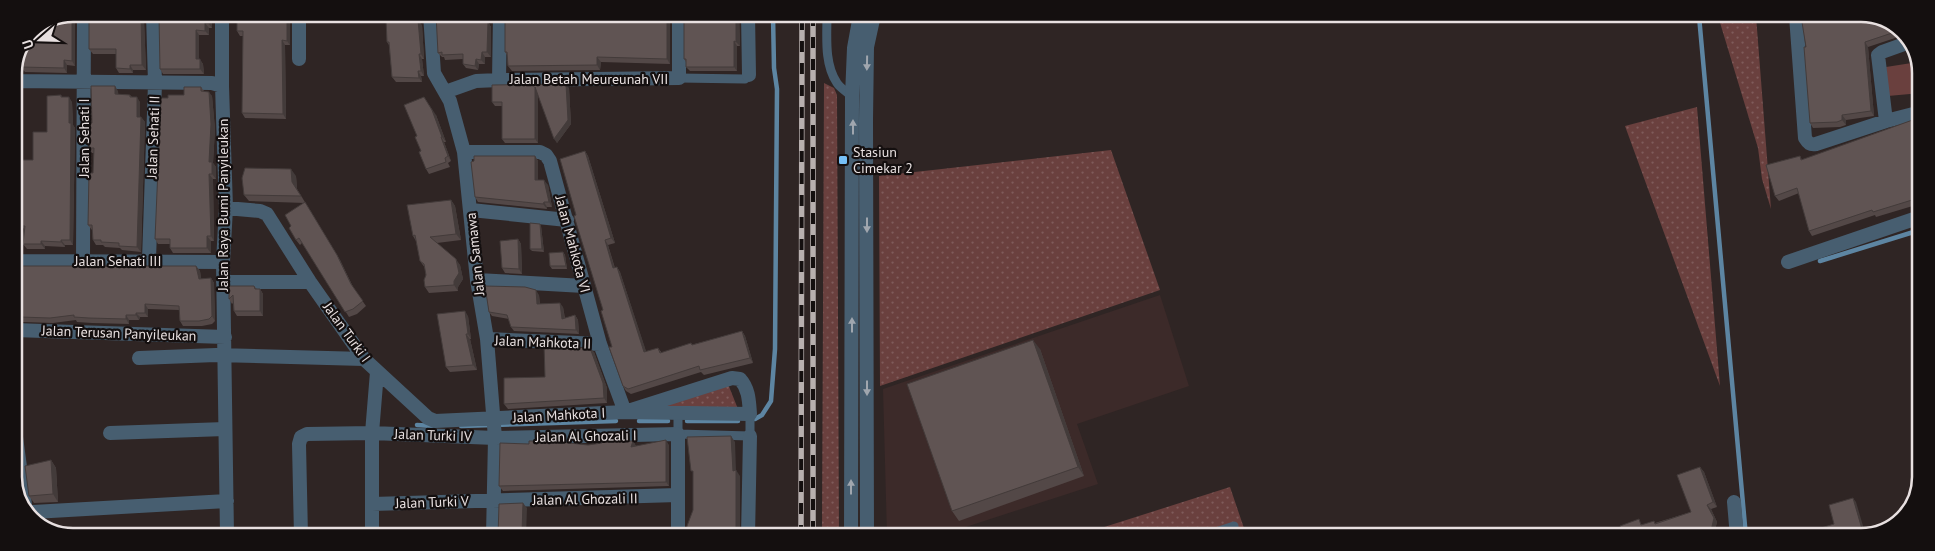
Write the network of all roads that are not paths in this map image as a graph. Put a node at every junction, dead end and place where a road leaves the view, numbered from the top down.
1 (84, 22) edge
2 (153, 22) edge
3 (222, 22) edge
4 (299, 22) edge
5 (430, 22) edge
6 (500, 22) edge
7 (679, 22) edge
8 (748, 22) edge
9 (827, 22) edge
10 (859, 22) edge
11 (872, 22) edge
12 (1796, 22) edge
13 (1903, 44) edge
14 (299, 59) dead end
15 (749, 75) joint
16 (679, 78) junction
17 (22, 79) edge
18 (499, 80) junction
19 (84, 83) junction
20 (155, 83) junction
21 (222, 86) junction
22 (445, 92) junction
23 (852, 96) junction
24 (1912, 114) edge
25 (1886, 121) junction
26 (464, 152) junction
27 (226, 208) junction
28 (471, 210) junction
29 (567, 220) junction
30 (1912, 220) edge
31 (149, 260) junction
32 (22, 262) edge
33 (84, 262) junction
34 (223, 262) junction
35 (1788, 262) dead end
36 (477, 280) junction
37 (224, 282) junction
38 (310, 282) junction
39 (584, 286) junction
40 (23, 330) edge
41 (224, 337) junction
42 (487, 339) junction
43 (600, 344) junction
44 (868, 348) junction
45 (852, 349) junction
46 (224, 356) junction
47 (139, 358) dead end
48 (364, 359) junction
49 (377, 372) junction
50 (625, 412) junction
51 (678, 414) junction
52 (750, 427) junction
53 (225, 428) junction
54 (494, 428) junction
55 (110, 433) dead end
56 (372, 433) junction
57 (678, 434) junction
58 (23, 474) edge
59 (678, 495) junction
60 (28, 500) edge
61 (492, 500) junction
62 (227, 501) junction
63 (1734, 502) dead end
64 (372, 504) junction
65 (36, 512) edge
66 (1234, 526) dead end
67 (227, 528) edge
68 (301, 528) edge
69 (372, 528) edge
70 (492, 528) edge
71 (678, 528) edge
72 (748, 528) edge
73 (851, 528) edge
74 (867, 528) edge
75 (1228, 528) edge
76 (1736, 528) edge

1 - 19 street, Jalan Sehati I
2 - 20 street, Jalan Sehati II
3 - 21 street, Jalan Raya Bumi Panyileukan
4 - 14 street
5 - 22 street, Jalan Samawa
6 - 18 street
7 - 16 street
8 - 15 street
9 - 23 lane
10 - 23 street
11 -> 44 street
12 - 25 street
13 - 25 street
15 - 16 lane
16 - 18 street, Jalan Betah Meureunah VII
17 - 19 street
18 - 22 street, Jalan Betah Meureunah VII
19 - 20 street
19 - 33 street, Jalan Sehati I
20 - 21 street
20 - 31 street, Jalan Sehati II
21 - 27 street, Jalan Raya Bumi Panyileukan
22 - 26 street, Jalan Samawa
45 -> 23 street
24 - 25 street
26 - 28 street, Jalan Samawa
26 - 29 street, Jalan Mahkota VI
27 - 34 street, Jalan Raya Bumi Panyileukan
27 - 38 street, Jalan Turki I
28 - 29 street
28 - 36 street, Jalan Samawa
29 - 39 street, Jalan Mahkota VI
30 - 35 street
31 - 33 street, Jalan Sehati III
31 - 34 street, Jalan Sehati III
32 - 33 street, Jalan Sehati III
34 - 37 street, Jalan Raya Bumi Panyileukan
36 - 39 street
36 - 42 street, Jalan Samawa
37 - 38 street
37 - 41 street, Jalan Raya Bumi Panyileukan
38 - 48 street, Jalan Turki I
39 - 43 street, Jalan Mahkota VI
40 - 41 street, Jalan Terusan Panyileukan
41 - 46 street, Jalan Raya Bumi Panyileukan
42 - 43 street, Jalan Mahkota II
42 - 54 street, Jalan Samawa
43 - 50 street, Jalan Mahkota VI
44 - 45 street
44 -> 74 street
73 -> 45 street
46 - 47 street
46 - 48 street
46 - 53 street, Jalan Raya Bumi Panyileukan
48 - 49 street, Jalan Turki I
49 - 54 street, Jalan Turki I
49 - 56 street
50 - 51 street
50 - 52 street
50 - 54 street, Jalan Mahkota I
51 - 52 street
51 - 57 lane
52 - 57 lane
52 - 72 street
53 - 55 street
53 - 62 street, Jalan Raya Bumi Panyileukan
54 - 56 street, Jalan Turki IV
54 - 57 street, Jalan Al Ghozali I
54 - 61 street, Jalan Samawa
56 - 64 street
56 - 68 street, Jalan Turki IV
57 - 59 street
58 - 60 street
59 - 61 street, Jalan Al Ghozali II
59 - 71 street
61 - 64 street, Jalan Turki V
61 - 70 street, Jalan Samawa
62 - 65 street
62 - 67 street, Jalan Raya Bumi Panyileukan
63 - 76 street
64 - 69 street
66 - 75 lane

